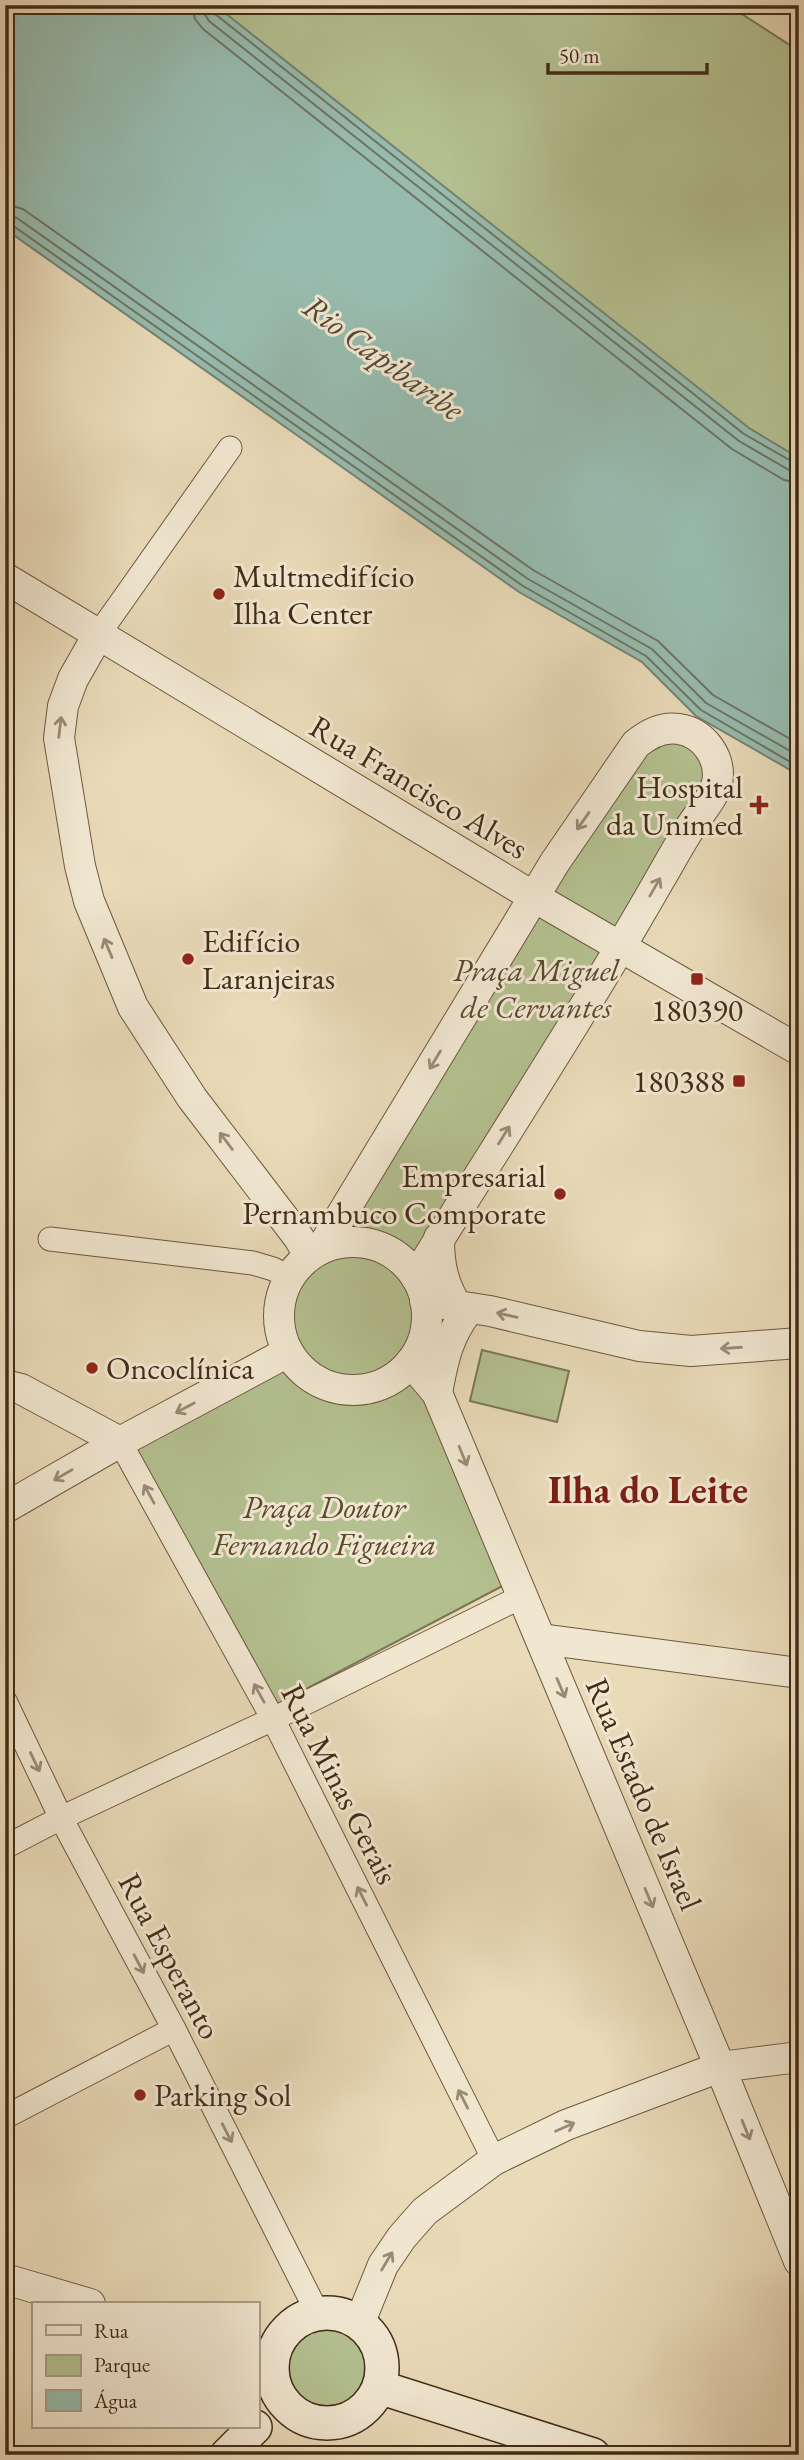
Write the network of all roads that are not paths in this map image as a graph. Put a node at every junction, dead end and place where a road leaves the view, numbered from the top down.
1 (230, 448) dead end
2 (5, 578) edge
3 (98, 635) junction
4 (534, 897) junction
5 (621, 946) junction
6 (799, 1050) edge
7 (439, 1238) junction
8 (50, 1239) dead end
9 (315, 1252) junction
10 (289, 1277) junction
11 (421, 1289) junction
12 (464, 1308) junction
13 (799, 1343) edge
14 (288, 1352) junction
15 (411, 1362) junction
16 (5, 1385) edge
17 (437, 1393) junction
18 (120, 1442) junction
19 (5, 1508) edge
20 (521, 1597) junction
21 (541, 1639) junction
22 (799, 1673) edge
23 (5, 1701) edge
24 (273, 1719) junction
25 (61, 1818) junction
26 (5, 1847) edge
27 (174, 2029) junction
28 (799, 2057) edge
29 (720, 2067) junction
30 (5, 2117) edge
31 (494, 2160) junction
32 (799, 2261) edge
33 (5, 2279) edge
34 (83, 2302) edge
35 (318, 2314) junction
36 (359, 2324) junction
37 (265, 2356) edge
38 (379, 2387) junction
39 (281, 2400) junction
40 (259, 2423) edge
41 (254, 2428) edge
42 (227, 2455) edge
43 (593, 2455) edge

1 - 3 street
2 - 3 street, Rua Francisco Alves
3 - 4 street, Rua Francisco Alves
9 -> 3 street
4 - 5 street, Rua Francisco Alves
5 -> 4 street
4 -> 9 street
5 - 6 street, Rua Francisco Alves
7 -> 5 street
7 - 11 street
7 - 12 street
8 - 10 street
9 - 10 street
9 - 11 street
10 - 14 street
11 - 12 street
11 - 15 street
13 -> 12 street
12 - 17 street
14 - 15 street
14 -> 18 street
15 - 17 street, Rua Estado de Israel
16 - 18 street
17 -> 20 street, Rua Estado de Israel
18 -> 19 street
24 -> 18 street, Rua Minas Gerais
20 - 21 street, Rua Estado de Israel
20 - 24 street
21 - 22 street
21 -> 29 street, Rua Estado de Israel
23 -> 25 street, Rua Esperanto
24 - 25 street
31 -> 24 street, Rua Minas Gerais
25 - 26 street
25 -> 27 street, Rua Esperanto
27 - 30 street
27 -> 35 street, Rua Esperanto
28 - 29 street
31 -> 29 street
29 -> 32 street, Rua Estado de Israel
36 -> 31 street
33 - 34 street
35 - 36 main road
35 - 37 main road
36 - 38 main road
37 - 39 main road
38 - 39 main road
38 - 43 main road
39 - 40 main road
41 - 42 main road

